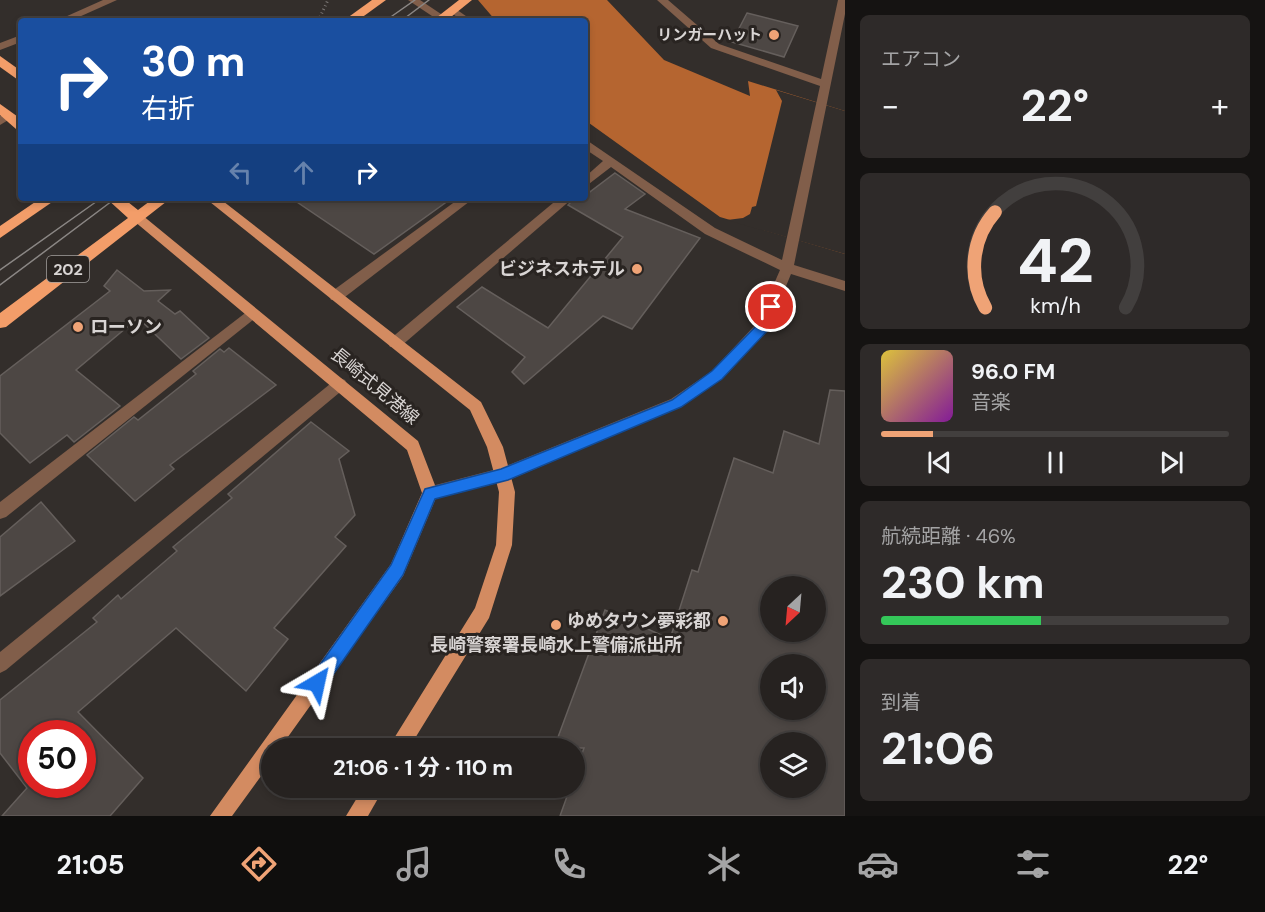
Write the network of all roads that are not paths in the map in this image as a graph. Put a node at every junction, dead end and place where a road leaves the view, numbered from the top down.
1 (112, 0) edge
2 (380, 0) edge
3 (413, 0) edge
4 (662, 0) edge
5 (843, 0) edge
6 (464, 1) edge
7 (444, 16) edge
8 (68, 18) edge
9 (353, 18) edge
10 (18, 39) edge
11 (0, 47) edge
12 (0, 60) edge
13 (18, 75) edge
14 (825, 84) junction
15 (3, 115) edge
16 (18, 124) edge
17 (588, 145) edge
18 (611, 161) junction
19 (588, 180) edge
20 (47, 201) edge
21 (117, 201) edge
22 (160, 201) edge
23 (215, 201) edge
24 (464, 201) edge
25 (563, 201) edge
26 (138, 219) junction
27 (0, 233) edge
28 (787, 268) junction
29 (845, 286) edge
30 (336, 296) junction
31 (253, 312) junction
32 (0, 322) edge
33 (395, 343) junction
34 (339, 384) junction
35 (502, 475) junction
36 (430, 493) junction
37 (0, 512) edge
38 (0, 664) edge
39 (404, 738) edge
40 (368, 798) edge
41 (220, 816) edge
42 (356, 816) edge

1 - 8 street
2 - 9 highway
3 - 7 street
4 - 14 street
5 - 14 street
6 - 7 highway
10 - 11 street
12 - 13 highway
14 - 28 street
15 - 16 highway
17 - 18 street
18 - 19 street
18 - 28 street
20 - 27 highway
21 - 26 highway
22 - 26 highway, 202
23 - 30 main road
24 - 30 street
25 - 33 street
26 - 31 main road, 長崎式見港線
26 - 32 highway, 202
28 - 29 street
28 - 35 street
30 - 33 main road
31 - 34 main road, 長崎式見港線
31 - 37 street
33 - 35 main road
34 - 36 main road, 長崎式見港線
34 - 38 street
35 - 36 street
35 - 39 main road
36 - 41 main road
40 - 42 main road

